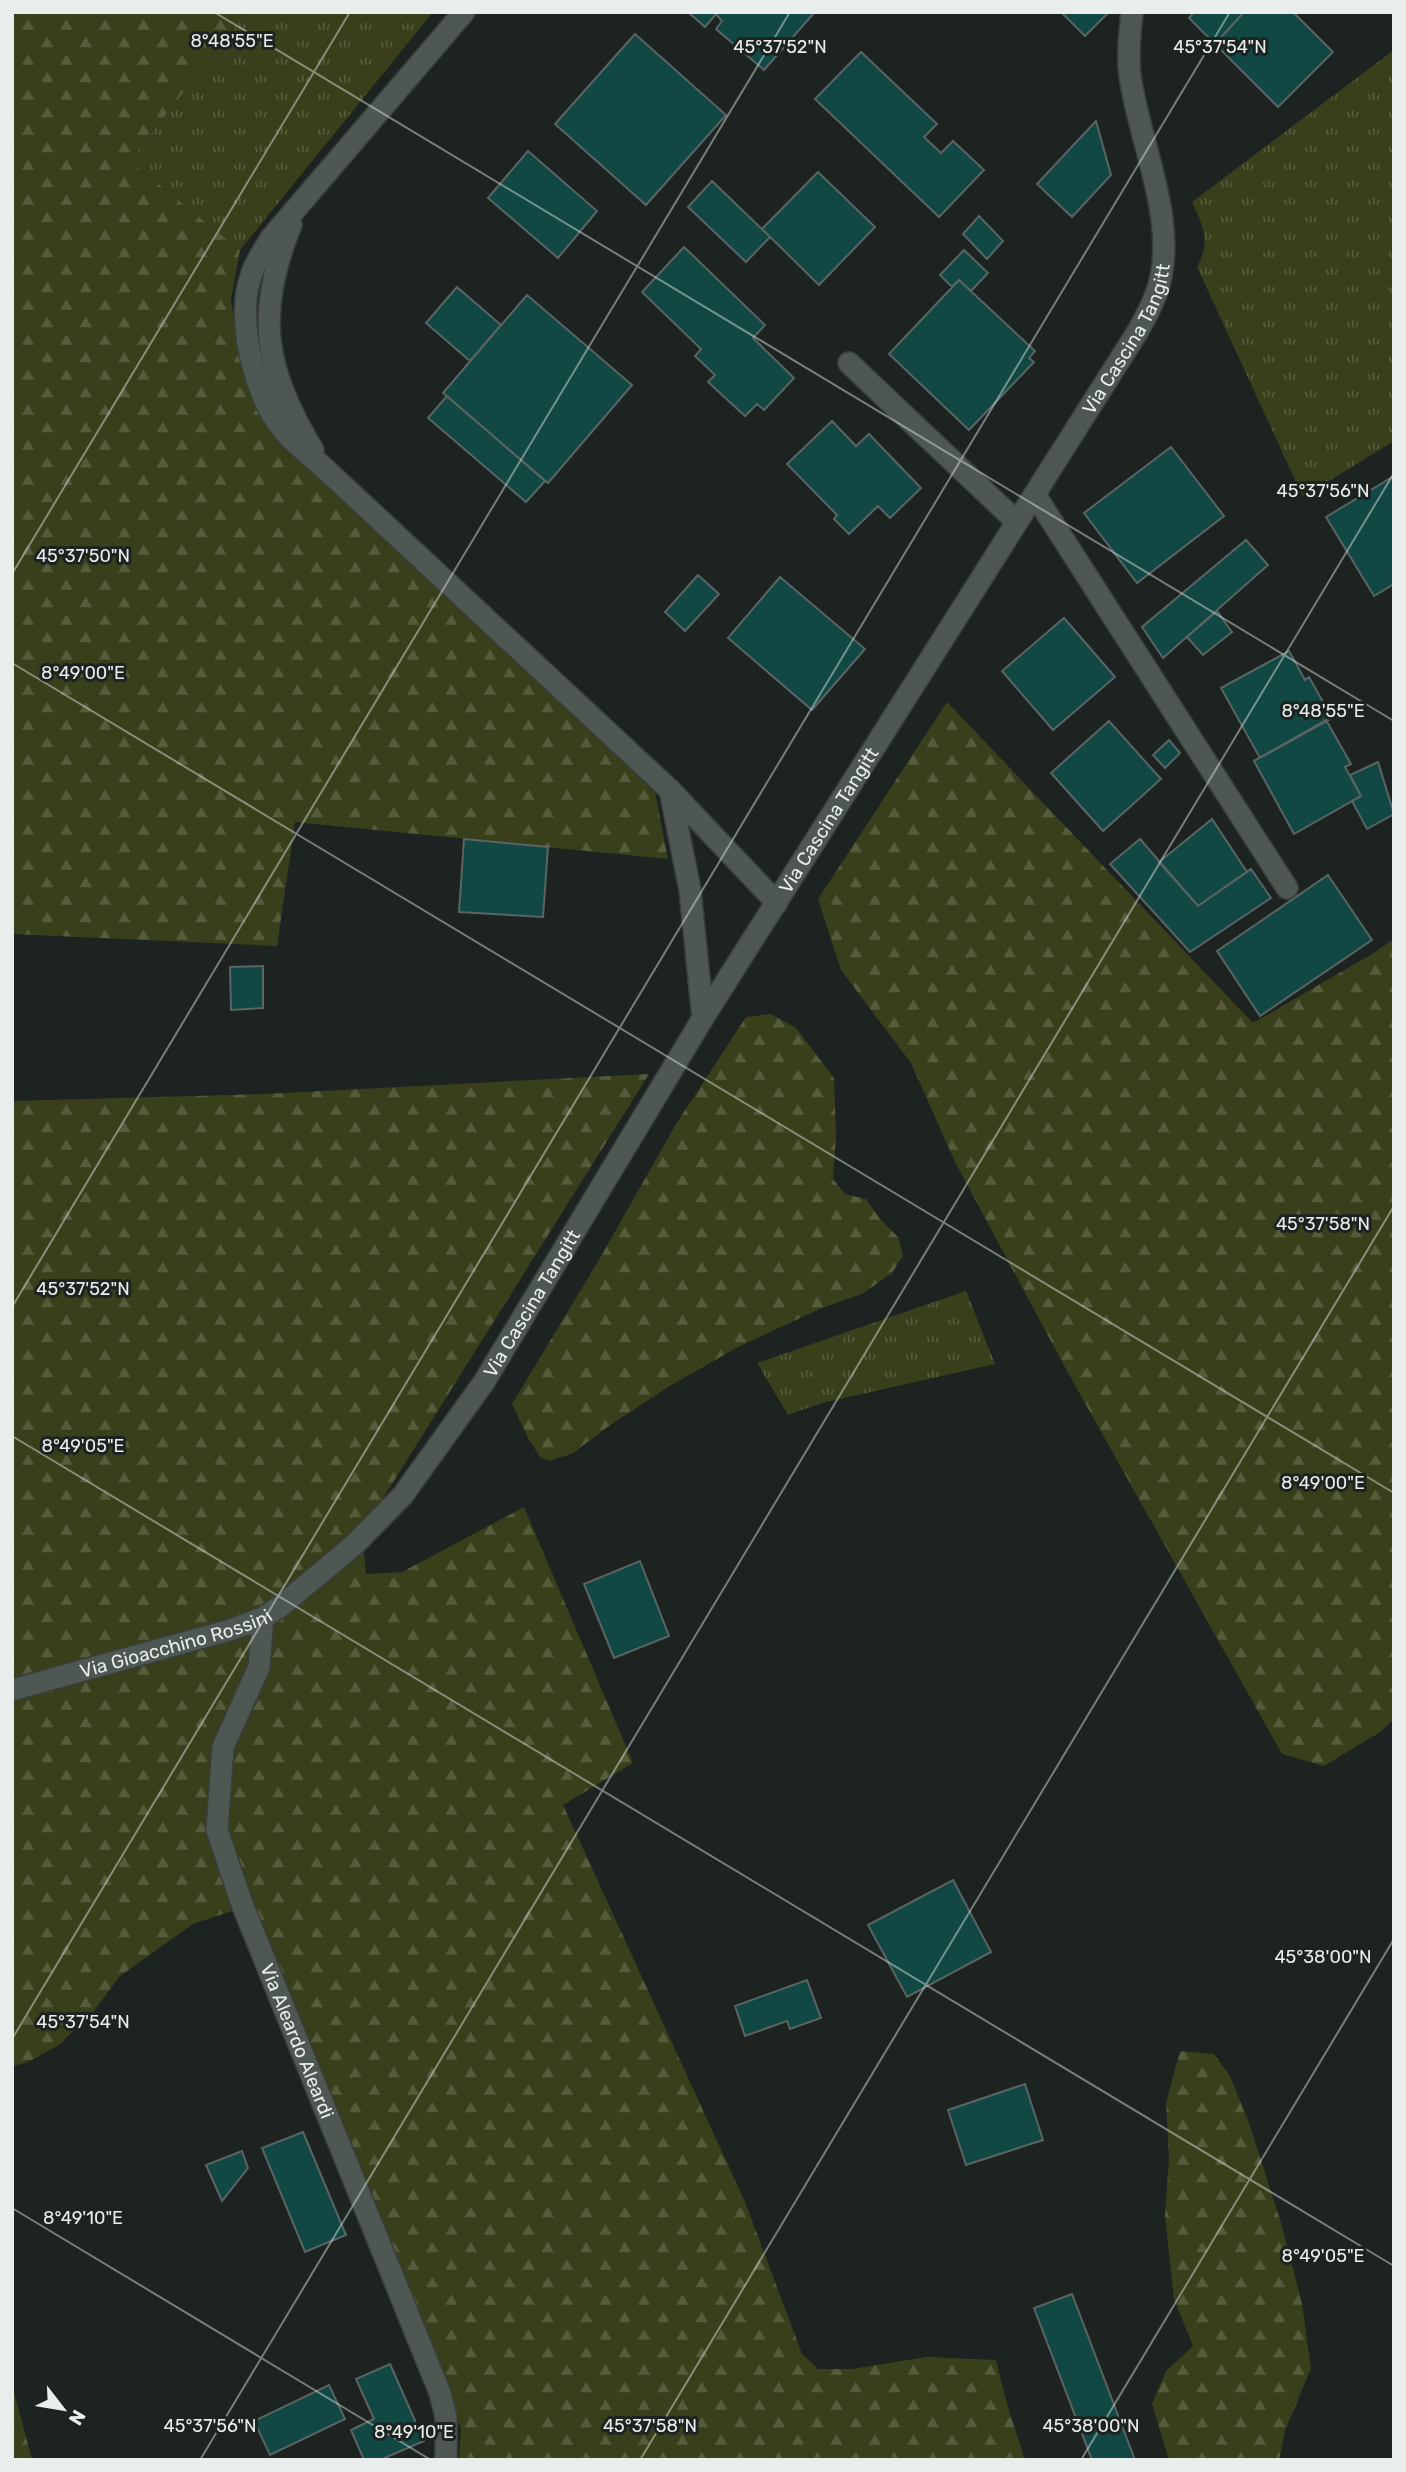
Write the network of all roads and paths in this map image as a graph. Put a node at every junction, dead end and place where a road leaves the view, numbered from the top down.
1 (464, 12) edge
2 (1132, 12) edge
3 (849, 363) dead end
4 (1035, 495) junction
5 (1017, 522) junction
6 (670, 790) junction
7 (1287, 888) dead end
8 (777, 903) junction
9 (703, 1017) junction
10 (325, 1571) joint
11 (263, 1618) junction
12 (12, 1690) edge
13 (446, 2460) edge

1 - 6 street
2 - 4 street, Via Cascina Tangitt
3 - 5 street
4 - 5 street, Via Cascina Tangitt
4 - 7 street
5 - 8 street, Via Cascina Tangitt
6 - 8 street
6 - 9 street
8 - 9 street, Via Cascina Tangitt
9 - 10 street, Via Cascina Tangitt
10 - 11 street, Via Gioacchino Rossini
11 - 12 street, Via Gioacchino Rossini
11 - 13 street, Via Aleardo Aleardi

